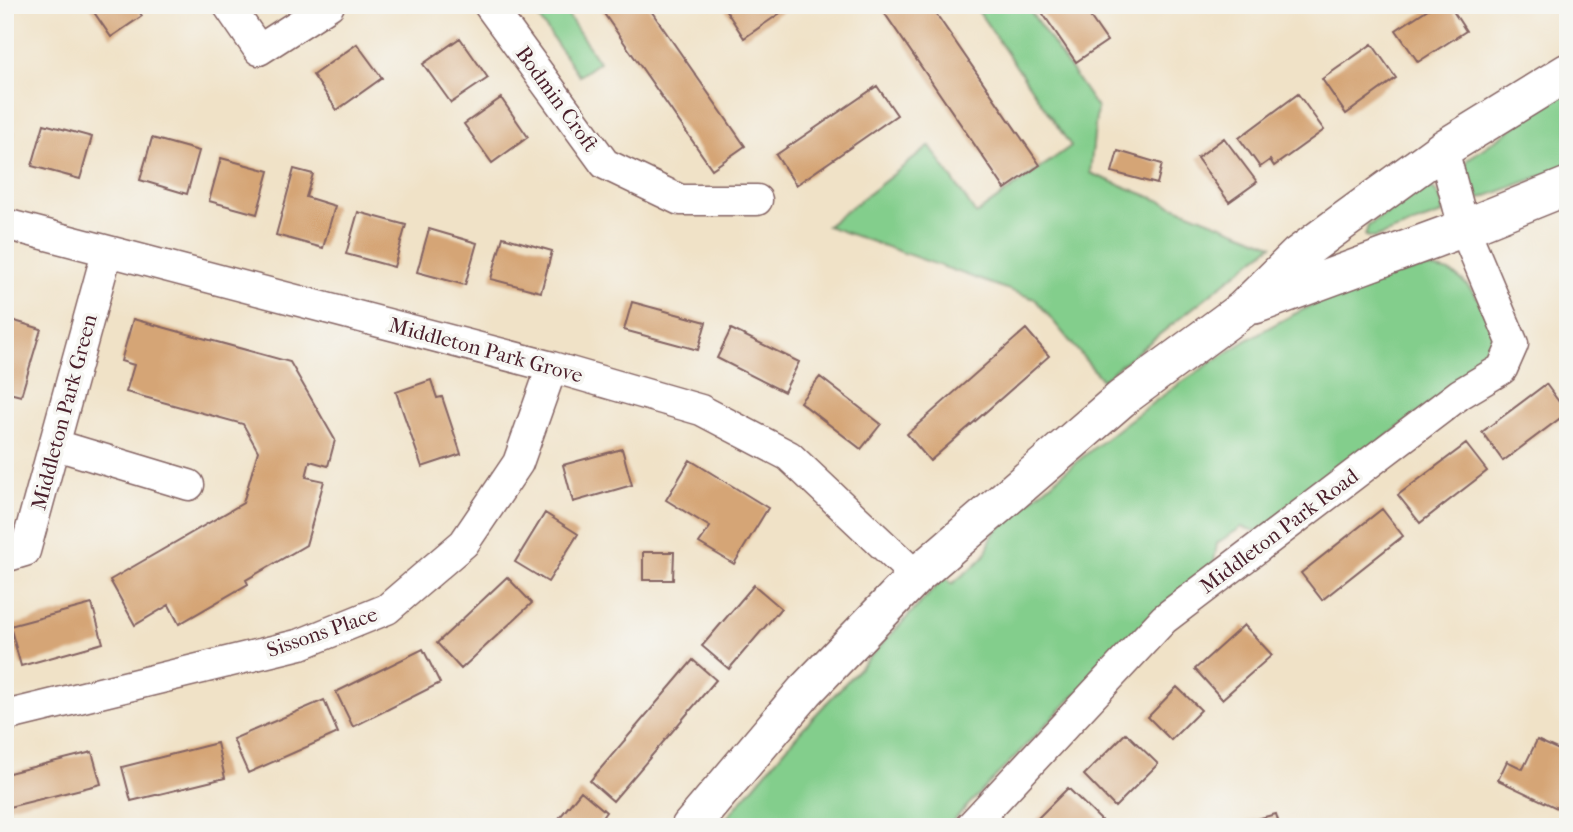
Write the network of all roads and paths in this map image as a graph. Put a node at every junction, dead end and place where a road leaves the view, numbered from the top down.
1 (228, 5) edge
2 (329, 5) edge
3 (489, 5) edge
4 (1568, 72) edge
5 (1443, 149) junction
6 (1568, 186) edge
7 (757, 200) dead end
8 (5, 224) edge
9 (1464, 228) junction
10 (107, 252) junction
11 (1244, 309) junction
12 (552, 366) junction
13 (56, 445) junction
14 (190, 485) dead end
15 (5, 557) edge
16 (916, 576) junction
17 (5, 716) edge
18 (690, 827) edge
19 (970, 827) edge

1 - 2 street
3 - 7 street, Bodmin Croft
4 - 5 street
5 - 9 street, Middleton Park Road
5 - 11 street
6 - 9 street
8 - 10 street, Middleton Park Grove
9 - 11 street
9 - 19 street, Middleton Park Road
10 - 12 street, Middleton Park Grove
10 - 13 street, Middleton Park Green
11 - 16 street
12 - 16 street, Middleton Park Grove
12 - 17 street, Sissons Place
13 - 14 street
13 - 15 street, Middleton Park Green
16 - 18 street

